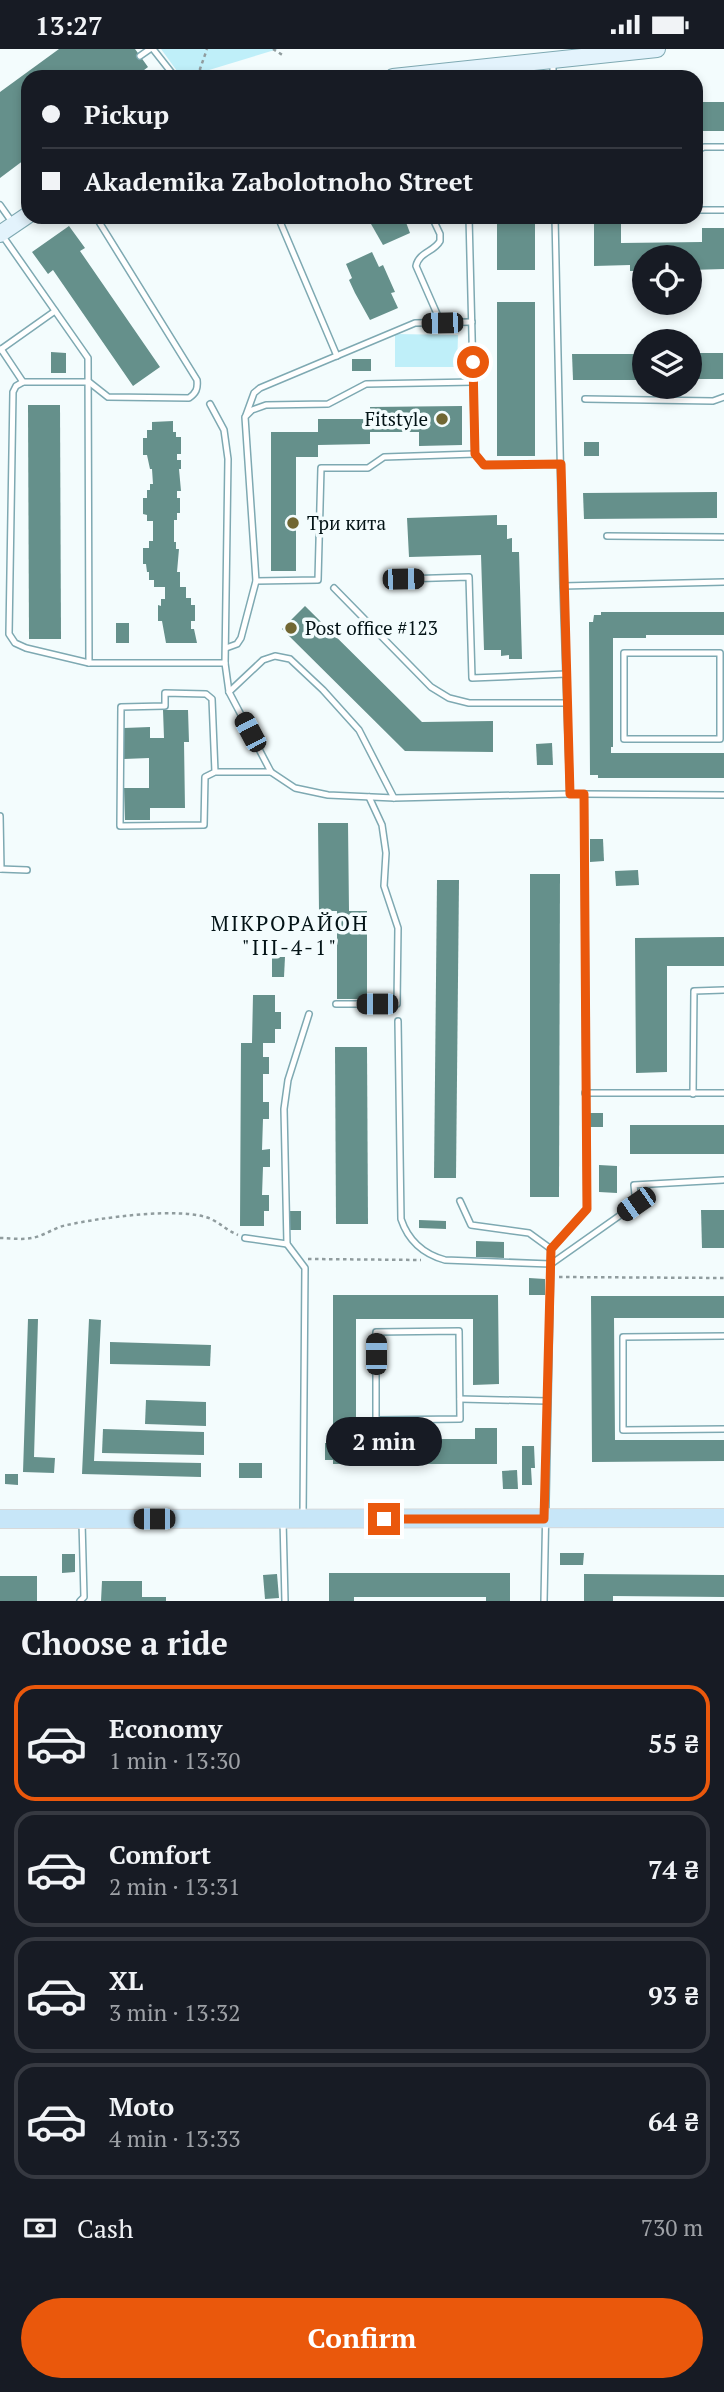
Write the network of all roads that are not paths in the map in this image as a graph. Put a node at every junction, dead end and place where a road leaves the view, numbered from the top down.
1 (151, 49) edge
2 (657, 49) edge
3 (140, 55) dead end
4 (553, 59) junction
5 (169, 70) edge
6 (479, 70) edge
7 (553, 70) edge
8 (724, 147) edge
9 (703, 148) edge
10 (0, 205) edge
11 (724, 210) edge
12 (703, 211) edge
13 (100, 224) edge
14 (281, 224) edge
15 (436, 224) edge
16 (469, 224) edge
17 (555, 224) edge
18 (11, 227) edge
19 (55, 311) junction
20 (472, 322) junction
21 (442, 323) junction
22 (0, 350) edge
23 (337, 356) junction
24 (23, 382) junction
25 (89, 382) junction
26 (474, 382) junction
27 (724, 397) edge
28 (585, 399) dead end
29 (210, 404) dead end
30 (245, 417) junction
31 (475, 454) junction
32 (561, 464) junction
33 (607, 536) dead end
34 (724, 537) edge
35 (403, 579) dead end
36 (256, 581) junction
37 (724, 582) edge
38 (563, 586) junction
39 (334, 588) dead end
40 (226, 648) junction
41 (89, 663) junction
42 (225, 663) junction
43 (566, 674) junction
44 (722, 676) edge
45 (229, 692) junction
46 (567, 703) junction
47 (215, 772) junction
48 (271, 772) junction
49 (570, 794) junction
50 (584, 794) junction
51 (724, 795) edge
52 (369, 797) junction
53 (394, 798) junction
54 (0, 816) edge
55 (1, 869) edge
56 (27, 870) dead end
57 (724, 991) edge
58 (336, 1004) dead end
59 (309, 1014) dead end
60 (398, 1021) dead end
61 (585, 1093) junction
62 (724, 1093) edge
63 (692, 1094) junction
64 (723, 1180) edge
65 (460, 1201) dead end
66 (245, 1238) road end
67 (288, 1244) junction
68 (551, 1249) junction
69 (551, 1264) junction
70 (724, 1336) edge
71 (460, 1399) junction
72 (547, 1401) junction
73 (724, 1429) edge
74 (724, 1518) edge
75 (0, 1519) edge
76 (82, 1519) junction
77 (283, 1519) junction
78 (303, 1519) junction
79 (544, 1519) junction
80 (84, 1600) edge
81 (285, 1601) edge
82 (544, 1601) edge

1 - 3 lane
1 - 5 lane
2 - 4 street
4 - 6 street
4 - 7 lane
8 - 9 lane
10 - 18 lane
11 - 12 lane
13 - 25 lane
14 - 23 lane
15 - 21 lane
16 - 20 lane
17 - 32 lane
18 - 19 lane
19 - 22 lane
19 - 25 lane
20 - 21 lane
20 - 26 lane
21 - 23 lane
22 - 24 lane
23 - 30 lane
24 - 25 lane
24 - 41 lane
25 - 41 lane
26 - 30 lane
26 - 31 lane
27 - 28 lane
29 - 40 lane
30 - 36 lane
31 - 32 lane
31 - 36 lane
32 - 38 lane
33 - 34 lane
35 - 43 lane
36 - 40 lane
37 - 38 lane
38 - 43 lane
39 - 46 lane
40 - 42 lane
41 - 42 lane
42 - 45 lane
43 - 46 lane
44 - 44 lane
45 - 48 lane
45 - 53 lane
46 - 49 lane
47 - 47 lane
47 - 48 lane
48 - 52 lane
49 - 50 lane
49 - 53 lane
50 - 51 lane
50 - 61 lane
52 - 53 lane
52 - 58 lane
54 - 55 lane
55 - 56 lane
57 - 63 lane
59 - 67 lane
60 - 69 lane
61 - 63 lane
61 - 68 lane
62 - 63 lane
64 - 69 lane
65 - 68 lane
66 - 67 lane
67 - 78 lane
68 - 69 lane
69 - 72 lane
70 - 73 lane
71 - 71 lane
71 - 72 lane
72 - 79 lane
74 - 79 main road
75 - 76 main road
76 - 77 main road
76 - 80 lane
77 - 78 main road
77 - 81 lane
78 - 79 main road
79 - 82 lane

